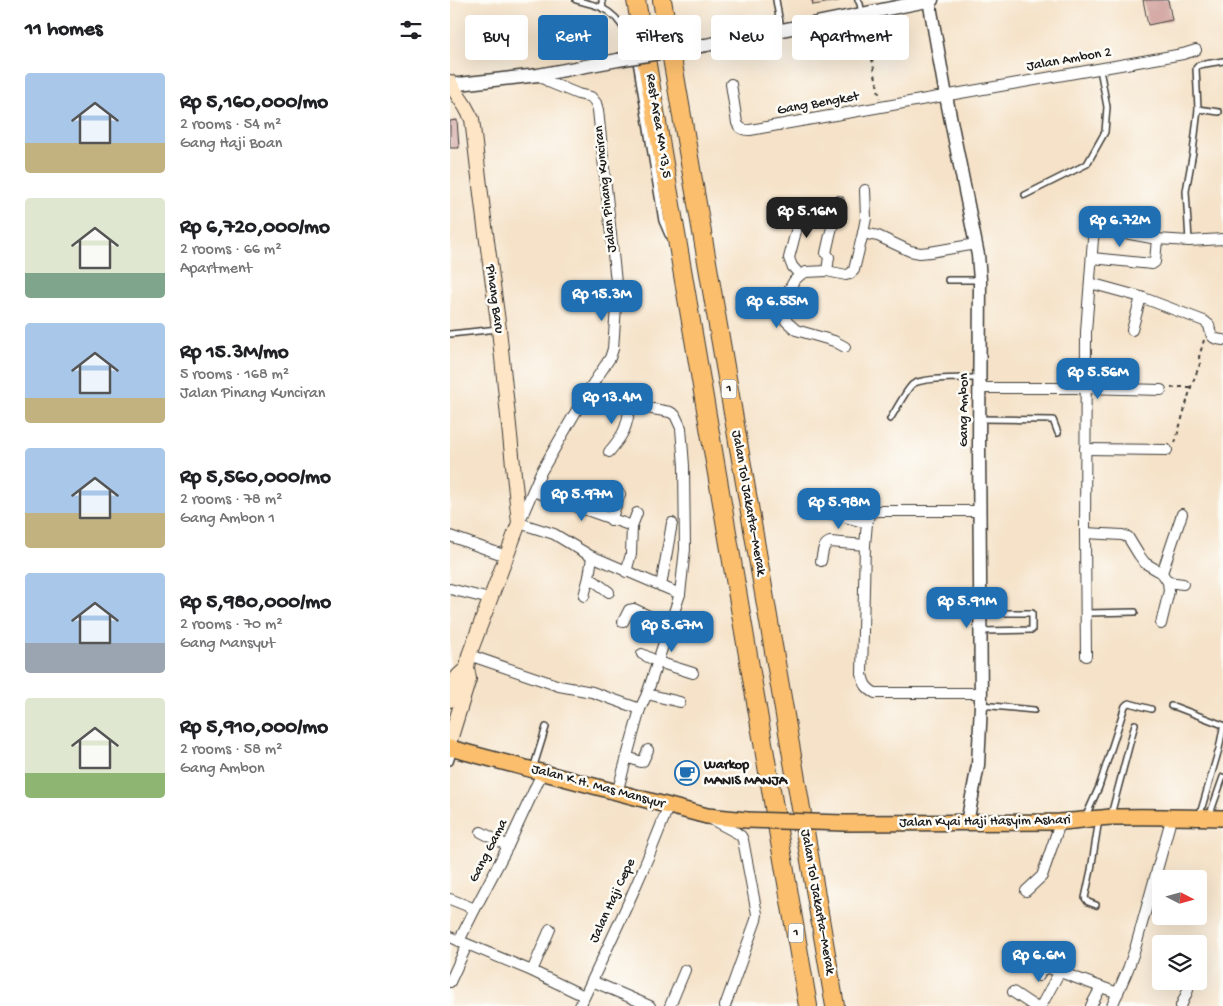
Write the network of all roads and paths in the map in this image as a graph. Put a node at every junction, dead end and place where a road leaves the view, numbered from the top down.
1 (576, 0) edge
2 (602, 0) edge
3 (636, 0) edge
4 (662, 0) edge
5 (776, 0) edge
6 (858, 0) edge
7 (930, 0) edge
8 (603, 8) junction
9 (862, 14) junction
10 (778, 15) edge
11 (782, 30) edge
12 (711, 44) edge
13 (1196, 50) dead end
14 (872, 60) edge
15 (1223, 61) edge
16 (1100, 69) junction
17 (538, 75) junction
18 (450, 84) edge
19 (730, 84) dead end
20 (946, 96) junction
21 (882, 106) junction
22 (1198, 109) junction
23 (1219, 112) dead end
24 (865, 190) dead end
25 (1025, 196) dead end
26 (839, 201) dead end
27 (802, 208) dead end
28 (863, 233) junction
29 (1157, 239) junction
30 (1223, 239) edge
31 (1189, 241) junction
32 (976, 244) junction
33 (678, 254) junction
34 (1092, 258) junction
35 (827, 271) junction
36 (800, 275) junction
37 (948, 280) dead end
38 (980, 280) junction
39 (1090, 283) junction
40 (1141, 297) junction
41 (1209, 325) junction
42 (499, 329) junction
43 (1132, 330) dead end
44 (450, 334) edge
45 (1223, 340) edge
46 (845, 347) dead end
47 (980, 383) junction
48 (1086, 388) junction
49 (1191, 388) junction
50 (1161, 390) joint
51 (586, 394) junction
52 (630, 405) junction
53 (980, 419) junction
54 (890, 420) dead end
55 (1058, 432) dead end
56 (1086, 449) junction
57 (1168, 450) joint
58 (609, 452) dead end
59 (533, 490) junction
60 (620, 494) dead end
61 (980, 510) junction
62 (822, 511) dead end
63 (637, 514) dead end
64 (1182, 514) dead end
65 (611, 520) junction
66 (672, 523) dead end
67 (867, 523) junction
68 (519, 524) junction
69 (632, 526) junction
70 (1085, 533) junction
71 (450, 536) edge
72 (865, 545) junction
73 (506, 556) junction
74 (592, 557) junction
75 (821, 561) dead end
76 (626, 572) junction
77 (1162, 573) junction
78 (589, 577) junction
79 (1168, 582) junction
80 (1184, 584) dead end
81 (661, 586) junction
82 (450, 589) edge
83 (609, 592) dead end
84 (680, 594) junction
85 (584, 596) dead end
86 (490, 599) junction
87 (1135, 612) dead end
88 (980, 613) junction
89 (1086, 613) junction
90 (623, 622) dead end
91 (1161, 624) dead end
92 (670, 626) junction
93 (980, 631) junction
94 (642, 654) dead end
95 (1086, 656) dead end
96 (468, 661) junction
97 (658, 662) junction
98 (694, 673) dead end
99 (647, 694) junction
100 (981, 699) junction
101 (450, 700) edge
102 (680, 702) dead end
103 (1171, 706) dead end
104 (640, 709) junction
105 (1151, 709) dead end
106 (1034, 710) dead end
107 (1135, 724) dead end
108 (1223, 726) edge
109 (546, 728) dead end
110 (451, 750) edge
111 (648, 750) dead end
112 (627, 757) junction
113 (537, 771) junction
114 (1223, 776) edge
115 (1221, 787) edge
116 (617, 793) junction
117 (668, 807) junction
118 (707, 816) junction
119 (1172, 816) junction
120 (1210, 817) edge
121 (1098, 819) junction
122 (747, 820) joint
123 (1059, 822) junction
124 (967, 823) junction
125 (481, 832) dead end
126 (508, 846) junction
127 (1026, 891) dead end
128 (450, 898) edge
129 (1096, 905) dead end
130 (475, 909) junction
131 (550, 929) dead end
132 (459, 941) edge
133 (685, 970) dead end
134 (532, 971) junction
135 (1060, 973) junction
136 (1039, 976) dead end
137 (592, 981) junction
138 (450, 982) edge
139 (1101, 987) junction
140 (1188, 990) dead end
141 (1013, 992) dead end
142 (1118, 993) junction
143 (584, 996) junction
144 (580, 1006) edge
145 (650, 1006) edge
146 (670, 1006) edge
147 (725, 1006) edge
148 (808, 1006) edge
149 (835, 1006) edge
150 (1034, 1006) edge
151 (1041, 1006) edge
152 (1091, 1006) edge
153 (1112, 1006) edge
154 (1181, 1006) edge

1 - 8 lane
2 - 8 lane
3 - 33 highway, Jalan Tol Jakarta–Merak / 1
4 - 149 highway, Jalan Tol Jakarta–Merak / 1
5 - 10 lane
6 - 9 lane
7 - 9 street
7 - 20 street, Gang Ambon
8 - 33 lane, Rest Area KM 13,5
9 - 11 street
12 - 17 street, bridge
13 - 16 street, Jalan Ambon 2
14 - 21 path
15 - 22 lane
16 - 20 street, Jalan Ambon 2
16 - 25 lane
17 - 18 street
17 - 51 street, Jalan Pinang Kunciran
18 - 42 main road, Pinang Baru
19 - 21 street, Gang Bengket
20 - 21 street, Gang Bengket
20 - 32 street, Gang Ambon
22 - 23 lane
22 - 31 lane
24 - 28 street
26 - 35 street
27 - 36 street
28 - 32 street
28 - 35 street
29 - 31 street
29 - 34 street
29 - 34 street
30 - 31 street
32 - 38 street, Gang Ambon
33 - 148 highway, Jalan Tol Jakarta–Merak / 1
34 - 39 street
35 - 36 street
36 - 46 street
37 - 38 lane
38 - 47 street, Gang Ambon
39 - 40 street
39 - 48 street
40 - 41 street
40 - 43 street
41 - 45 street
41 - 49 path
42 - 44 lane
42 - 68 main road, Pinang Baru
47 - 48 street
47 - 53 street, Gang Ambon
47 - 54 lane
48 - 50 street
48 - 56 street
49 - 50 path
49 - 57 path
51 - 52 street
51 - 59 street, Jalan Pinang Kunciran
52 - 58 street
52 - 84 street
53 - 55 lane
53 - 61 street, Gang Ambon
56 - 57 street
56 - 70 street
59 - 65 street
59 - 68 street, Jalan Pinang Kunciran
60 - 65 street
61 - 67 street
61 - 88 street, Gang Ambon
62 - 67 street
63 - 69 street
64 - 77 street
65 - 69 street
66 - 81 street
67 - 72 street
68 - 73 main road, Jalan Pinang Kunciran
68 - 74 street
69 - 76 street
70 - 77 street
70 - 89 street
71 - 73 street
72 - 75 street
72 - 100 street
73 - 86 main road, Jalan Pinang Kunciran
74 - 76 street
74 - 78 street
76 - 81 street
77 - 79 street
78 - 83 street
78 - 85 street
79 - 80 street
79 - 91 street
81 - 84 street
82 - 86 street
84 - 92 street
86 - 96 main road, Jalan Pinang Kunciran
87 - 89 lane
88 - 93 street, Gang Ambon
88 - 93 lane
89 - 95 street
90 - 92 street
92 - 97 street
93 - 100 street, Gang Ambon
94 - 97 street
96 - 101 main road, Jalan Pinang Kunciran
96 - 104 street
96 - 110 main road, Jalan Pinang Kunciran
97 - 98 street
97 - 99 street
99 - 102 street
99 - 104 street
100 - 106 lane
100 - 124 street, Gang Ambon
103 - 108 lane
104 - 112 street
105 - 121 lane
107 - 121 lane
108 - 120 lane
109 - 113 lane
110 - 113 main road, Jalan K.H. Mas Mansyur
111 - 112 street
112 - 116 street
113 - 116 main road, Jalan K.H. Mas Mansyur
113 - 126 street, Gang Gama
114 - 115 lane
115 - 120 lane
116 - 117 main road, Jalan K.H. Mas Mansyur
117 - 118 main road, Jalan K.H. Mas Mansyur
117 - 137 street, Jalan Haji Cepe
118 - 122 main road, Jalan K.H. Mas Mansyur
118 - 147 street
119 - 120 main road, Jalan Kyai Haji Hasyim Ashari
119 - 121 main road, Jalan Kyai Haji Hasyim Ashari
119 - 142 street
121 - 123 main road, Jalan Kyai Haji Hasyim Ashari
121 - 129 lane
122 - 124 main road, Jalan Kyai Haji Hasyim Ashari, bridge
123 - 124 main road, Jalan Kyai Haji Hasyim Ashari
123 - 127 street
125 - 126 street
126 - 130 street, Gang Gama
128 - 130 street
130 - 132 street, Gang Gama
131 - 134 street
132 - 134 street
132 - 138 street, Gang Gama
133 - 146 street
134 - 143 street
135 - 136 street
135 - 139 street
135 - 151 street
137 - 143 street, Jalan Haji Cepe
137 - 145 street
139 - 142 street
139 - 152 street
140 - 154 street
141 - 150 street
142 - 153 street
143 - 144 street, Jalan Haji Cepe

